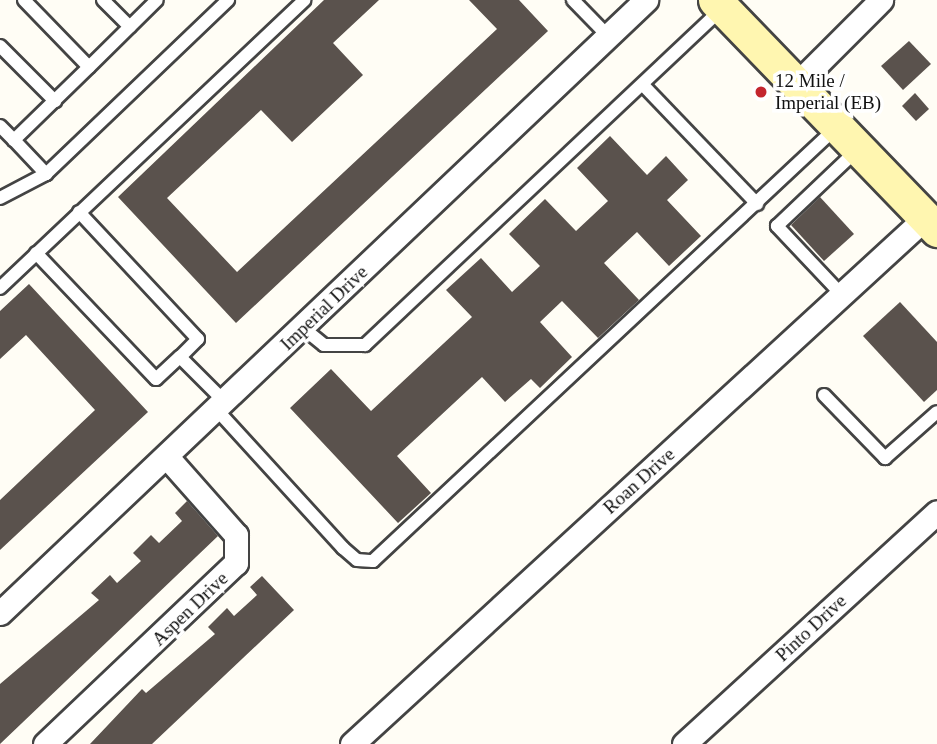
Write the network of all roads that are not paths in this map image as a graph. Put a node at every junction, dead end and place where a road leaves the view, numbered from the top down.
1 (24, 0) edge
2 (103, 0) edge
3 (158, 0) edge
4 (228, 0) edge
5 (305, 0) edge
6 (573, 0) edge
7 (646, 0) edge
8 (881, 0) edge
9 (719, 4) edge
10 (131, 27) junction
11 (609, 37) junction
12 (0, 46) edge
13 (89, 66) junction
14 (797, 84) junction
15 (643, 85) junction
16 (55, 102) junction
17 (0, 126) edge
18 (848, 138) junction
19 (14, 140) junction
20 (46, 174) junction
21 (0, 198) edge
22 (757, 204) junction
23 (79, 212) junction
24 (933, 217) edge
25 (36, 253) junction
26 (0, 288) edge
27 (842, 295) junction
28 (303, 328) junction
29 (180, 357) junction
30 (824, 395) dead end
31 (221, 406) junction
32 (937, 412) edge
33 (167, 457) junction
34 (937, 512) edge
35 (0, 612) edge
36 (45, 744) edge
37 (352, 744) edge
38 (684, 744) edge

1 - 13 lane
2 - 10 lane
3 - 10 lane
4 - 20 lane
5 - 23 lane
6 - 11 lane
7 - 11 street, Imperial Drive
8 - 14 street
9 - 14 main road
9 - 15 lane
10 - 13 lane
11 - 28 street, Imperial Drive
12 - 16 lane
13 - 16 lane
14 - 18 main road
15 - 22 lane
15 - 28 lane
16 - 19 lane
17 - 19 lane
18 - 22 lane
18 - 24 main road
18 - 27 lane
19 - 20 lane
20 - 21 lane
22 - 31 lane
23 - 25 lane
23 - 29 lane
24 - 27 street, Roan Drive
25 - 26 lane
25 - 29 lane
27 - 37 street, Roan Drive
28 - 31 street, Imperial Drive
29 - 31 lane
30 - 32 lane
31 - 33 street, Imperial Drive
33 - 35 street, Imperial Drive
33 - 36 street, Aspen Drive
34 - 38 street, Pinto Drive

